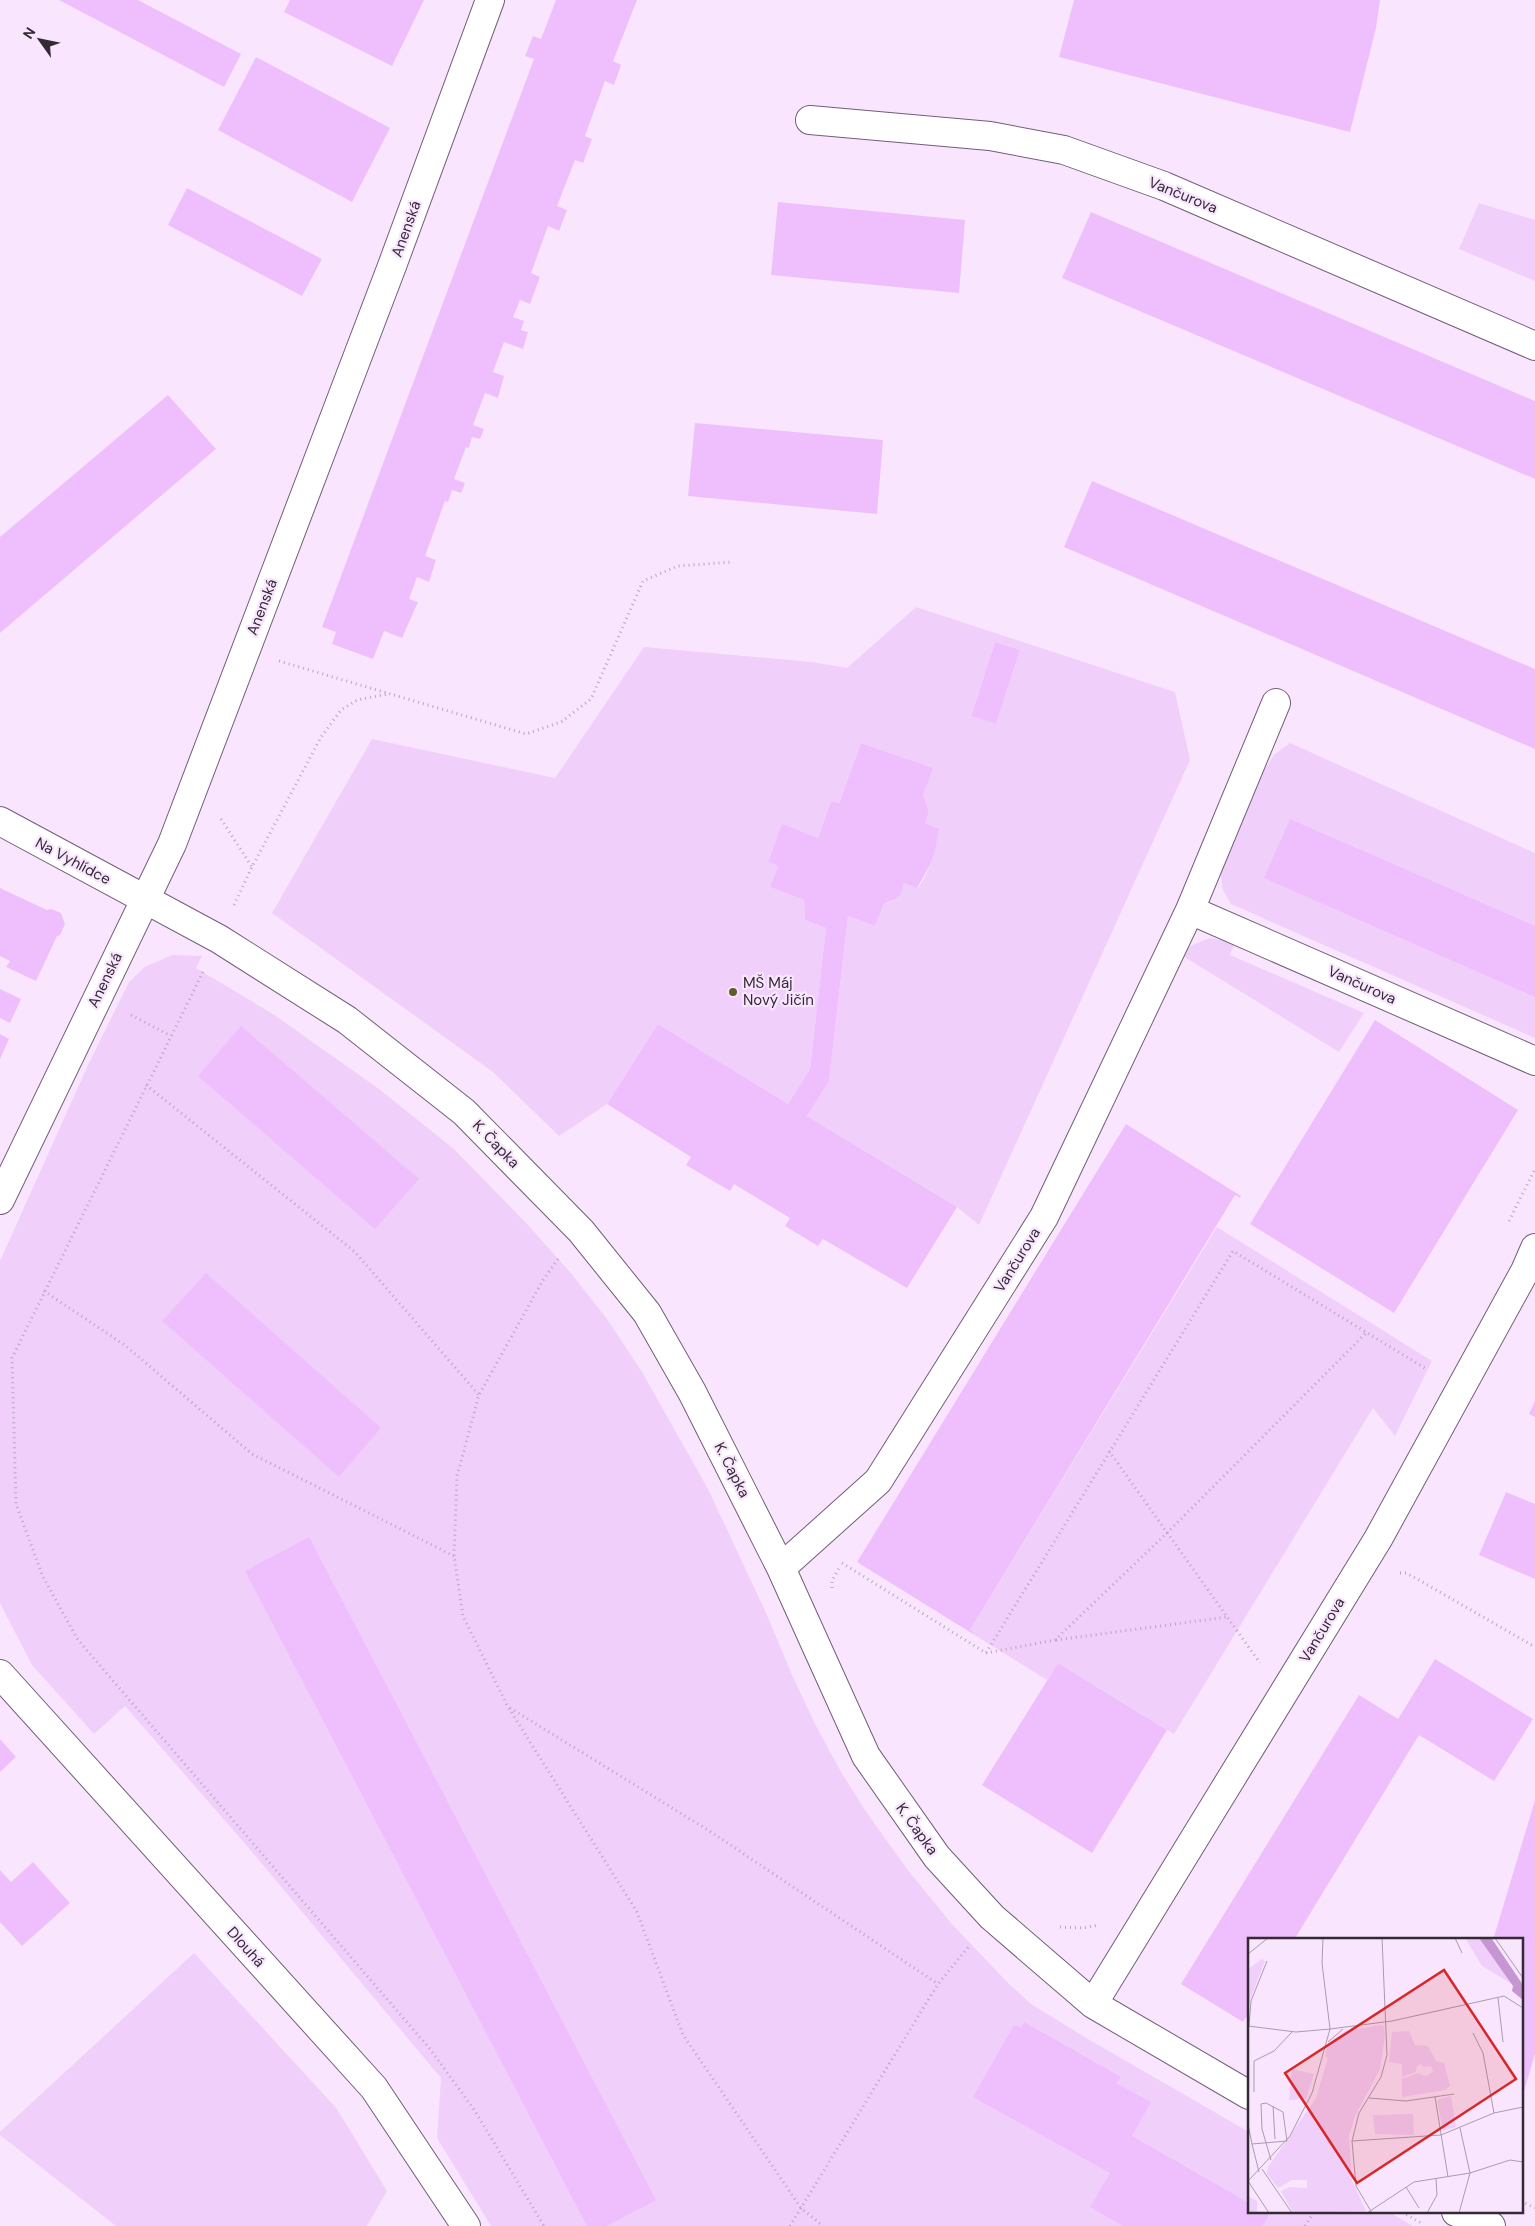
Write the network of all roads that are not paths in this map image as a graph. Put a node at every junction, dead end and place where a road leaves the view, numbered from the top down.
1 (490, 0) edge
2 (810, 120) dead end
3 (1535, 346) edge
4 (1276, 703) dead end
5 (0, 821) edge
6 (145, 900) junction
7 (1190, 910) junction
8 (1535, 1060) edge
9 (0, 1200) edge
10 (1535, 1248) edge
11 (781, 1568) junction
12 (3, 1674) edge
13 (1093, 2004) junction
14 (1248, 2094) edge
15 (1461, 2214) edge
16 (466, 2226) edge
17 (1491, 2226) edge

1 - 6 street, Anenská
2 - 3 street, Vančurova
4 - 7 street, Vančurova
5 - 6 street, Na Vyhlídce
6 - 9 street, Anenská
6 - 11 street, K. Čapka
7 - 8 street, Vančurova
7 - 11 street, Vančurova
10 - 13 street, Vančurova
11 - 13 street, K. Čapka
12 - 16 street, Dlouhá
13 - 14 street, K. Čapka
15 - 17 street

